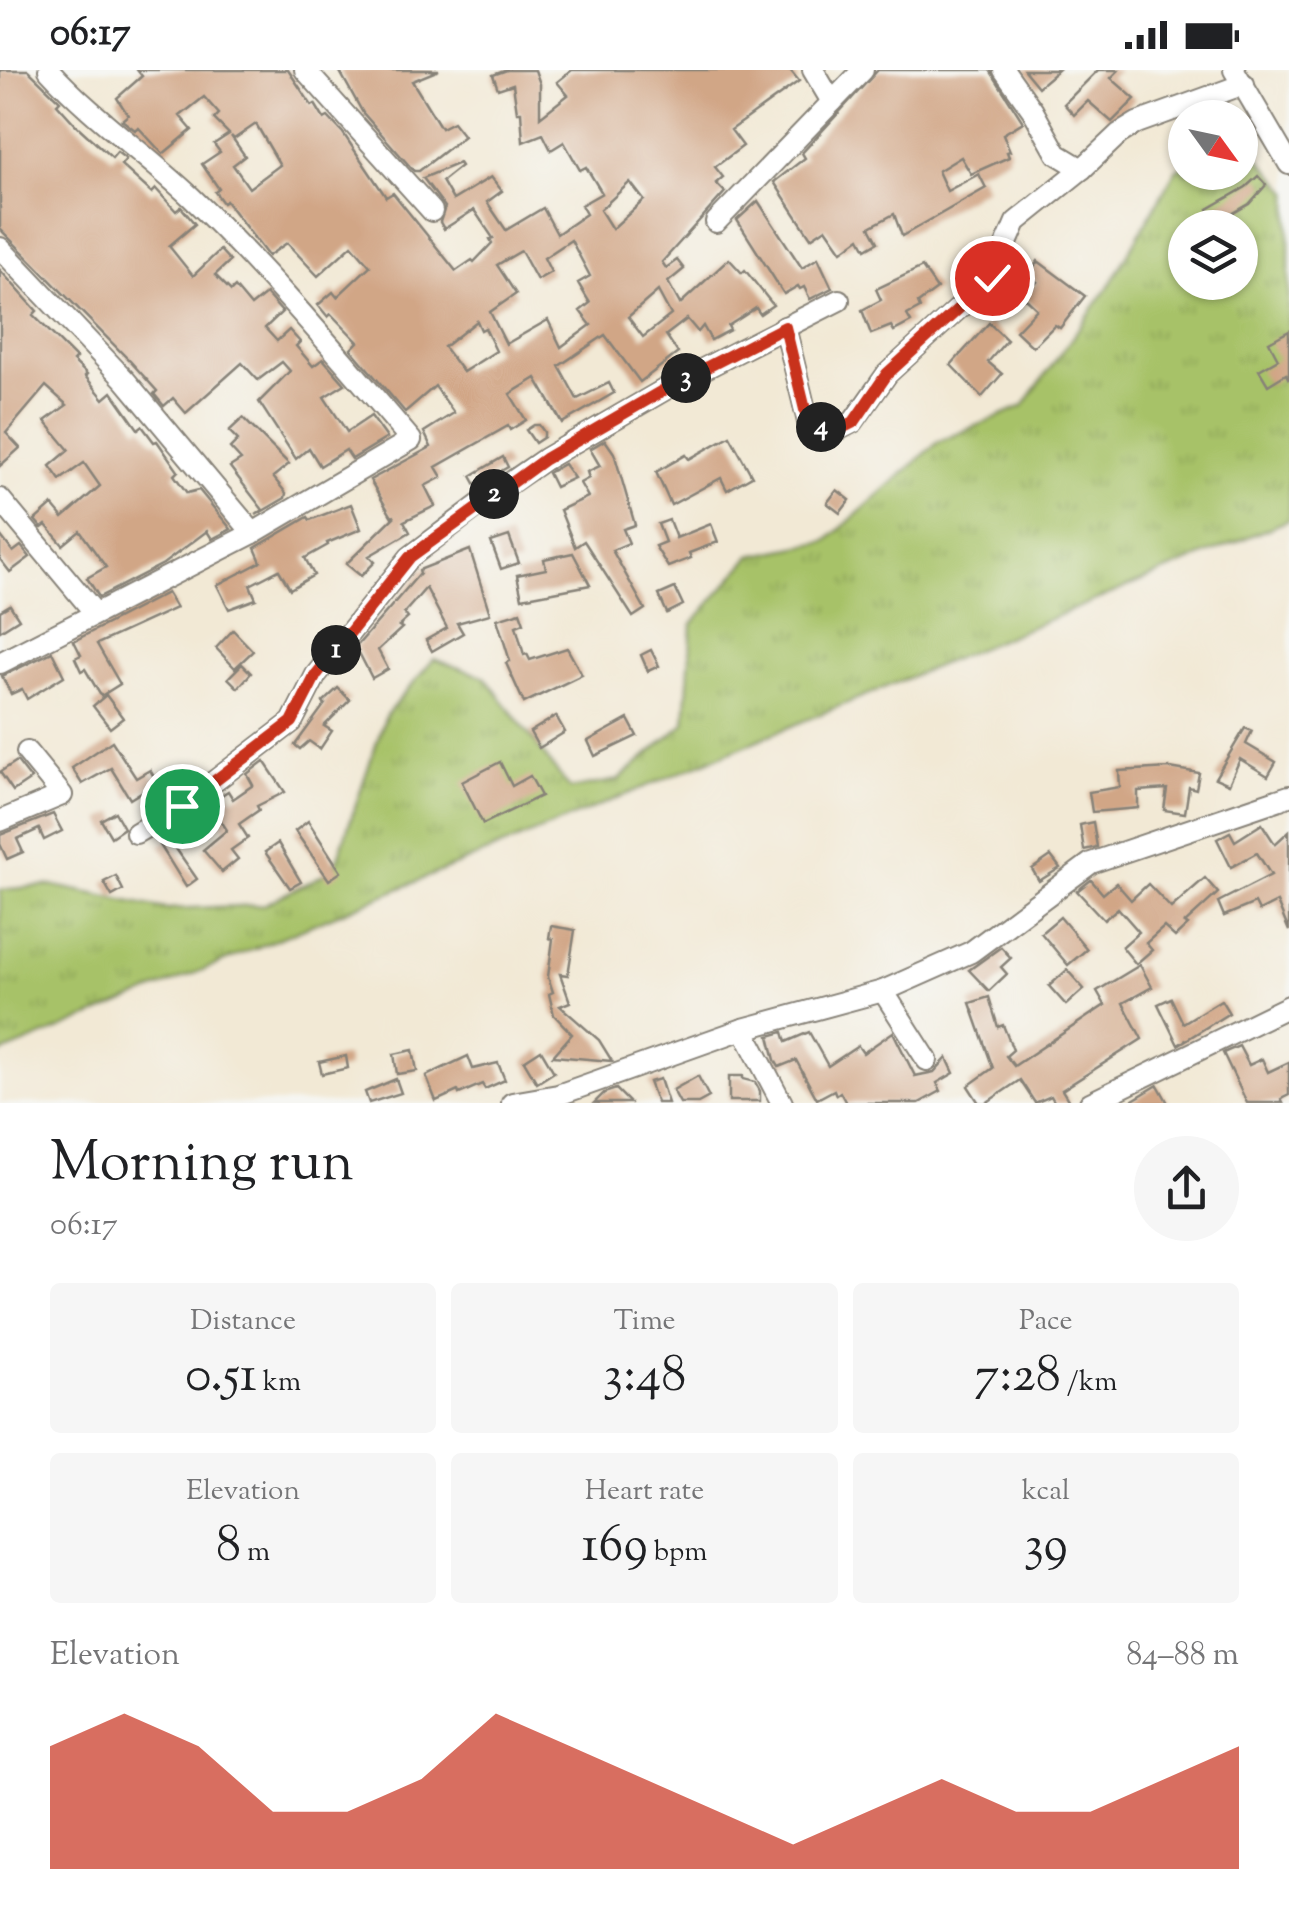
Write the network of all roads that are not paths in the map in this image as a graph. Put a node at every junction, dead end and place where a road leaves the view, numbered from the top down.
1 (49, 70) edge
2 (305, 70) edge
3 (813, 70) edge
4 (863, 70) edge
5 (1004, 70) edge
6 (1244, 85) edge
7 (832, 102) junction
8 (1289, 164) edge
9 (1082, 169) junction
10 (432, 211) dead end
11 (716, 222) dead end
12 (0, 248) edge
13 (839, 300) dead end
14 (785, 327) junction
15 (0, 499) edge
16 (252, 533) junction
17 (95, 614) junction
18 (0, 663) edge
19 (27, 752) dead end
20 (1289, 796) edge
21 (0, 821) edge
22 (136, 834) dead end
23 (883, 992) junction
24 (1289, 1006) edge
25 (743, 1029) junction
26 (927, 1060) dead end
27 (561, 1099) edge
28 (512, 1103) edge
29 (782, 1103) edge
30 (1090, 1103) edge

1 - 16 street
2 - 10 street
3 - 7 street
4 - 7 street
5 - 9 street
6 - 8 street
6 - 9 street
7 - 11 street
9 - 14 street
12 - 16 street
13 - 14 street
14 - 22 street
15 - 17 street
16 - 17 street
17 - 18 street
19 - 21 street
20 - 23 street
23 - 25 street
23 - 26 street
24 - 30 street
25 - 27 street
25 - 29 street
27 - 28 street

